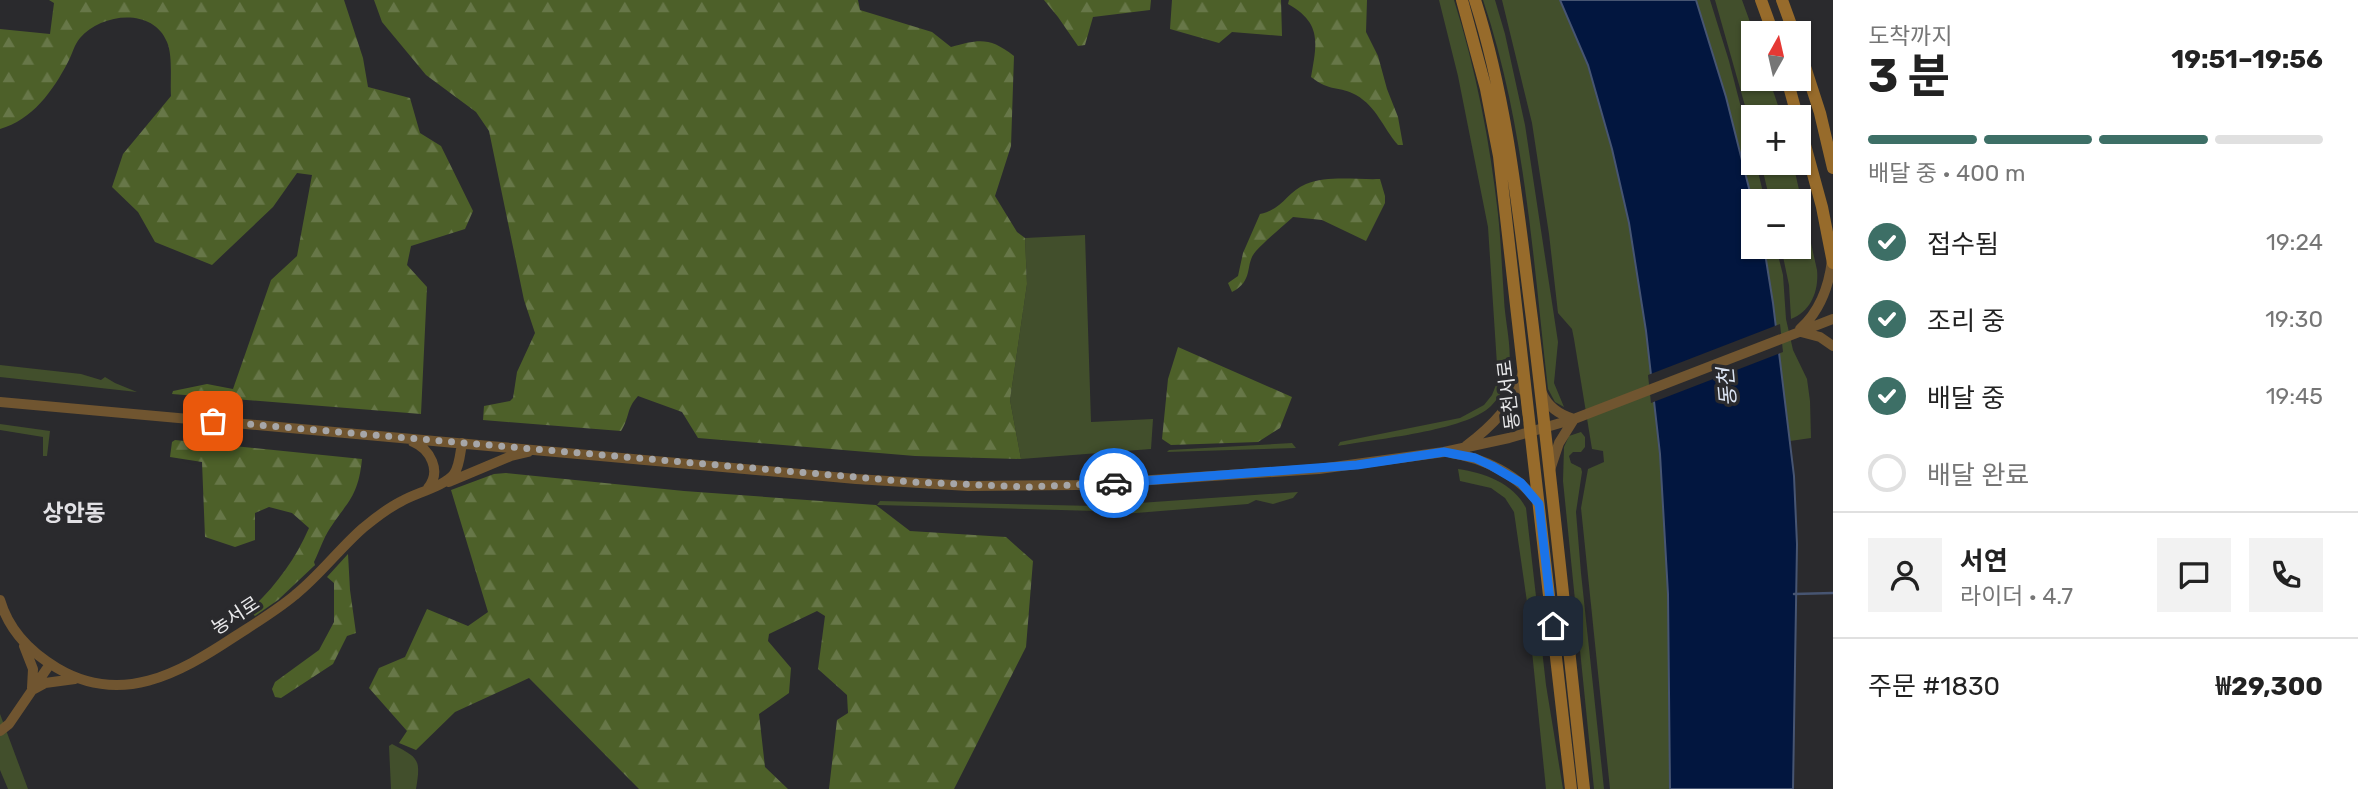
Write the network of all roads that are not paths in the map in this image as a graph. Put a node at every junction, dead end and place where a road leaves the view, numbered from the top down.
1 (1462, 0) edge
2 (1475, 0) edge
3 (1761, 0) edge
4 (1783, 0) edge
5 (1769, 21) edge
6 (1790, 21) edge
7 (1811, 85) edge
8 (1790, 91) edge
9 (1833, 167) edge
10 (1833, 262) edge
11 (1833, 319) edge
12 (1798, 331) junction
13 (1833, 346) edge
14 (1524, 366) junction
15 (1541, 390) junction
16 (0, 402) edge
17 (1574, 419) junction
18 (1545, 428) junction
19 (1532, 432) junction
20 (401, 438) junction
21 (462, 443) junction
22 (1463, 448) junction
23 (550, 451) junction
24 (1444, 452) junction
25 (1550, 472) junction
26 (426, 490) junction
27 (1539, 504) junction
28 (0, 600) edge
29 (21, 640) junction
30 (50, 664) junction
31 (83, 680) junction
32 (31, 691) junction
33 (2, 729) edge
34 (1571, 789) edge
35 (1584, 789) edge

1 - 14 main road, 동천서로
2 - 15 main road, 동천서로
3 - 5 main road
4 - 6 main road
7 - 9 main road
8 - 10 main road
10 - 12 street
11 - 12 street
12 - 13 street
12 - 17 street
14 - 19 main road, 동천서로
14 - 22 street
15 - 17 street
15 - 18 main road, 동천서로
16 - 20 street
17 - 18 street
17 - 25 street
18 - 19 street
18 - 25 main road, 동천서로
19 - 22 street
19 - 27 main road, 동천서로
20 - 21 street
20 - 26 street
21 - 23 street
21 - 26 street, 농서로
22 - 24 street
23 - 24 street
23 - 26 street
24 - 27 street
25 - 35 main road, 동천서로
26 - 31 street, 농서로
27 - 34 main road, 동천서로
28 - 29 street, 농서로
29 - 30 street, 농서로
29 - 32 street
30 - 31 street, 농서로
30 - 32 street
31 - 32 street
32 - 33 street

